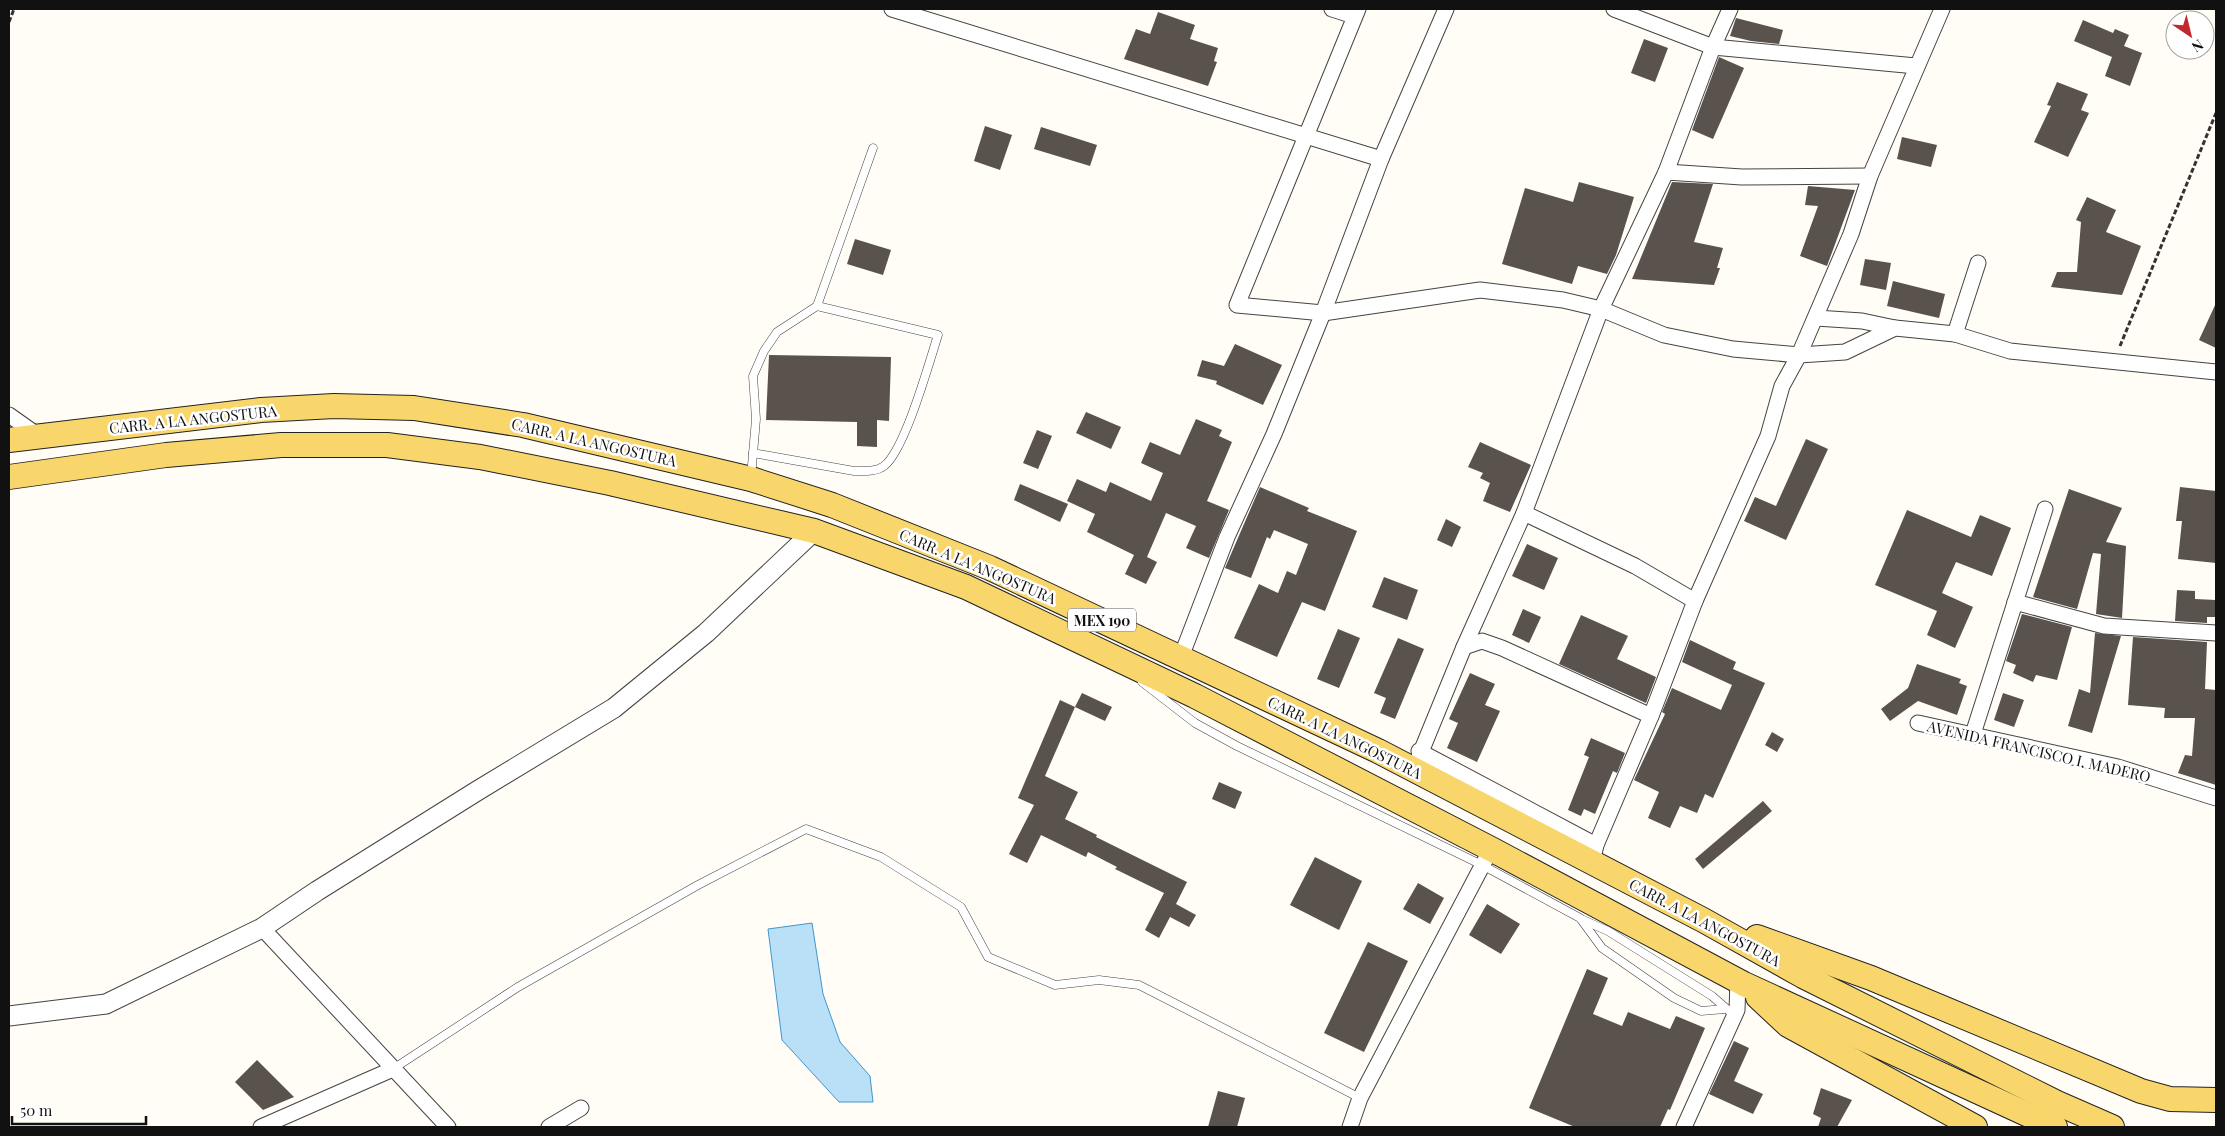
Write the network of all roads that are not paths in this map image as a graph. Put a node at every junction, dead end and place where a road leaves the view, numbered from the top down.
1 (896, 9) edge
2 (1332, 9) edge
3 (1446, 9) edge
4 (1614, 9) edge
5 (1730, 9) edge
6 (1942, 9) edge
7 (1356, 12) edge
8 (1713, 46) junction
9 (1916, 66) junction
10 (1306, 136) junction
11 (873, 148) dead end
12 (1381, 159) junction
13 (1666, 172) junction
14 (1870, 176) junction
15 (1978, 263) dead end
16 (818, 306) junction
17 (1601, 309) junction
18 (1323, 313) junction
19 (1816, 318) junction
20 (1895, 328) junction
21 (1955, 334) junction
22 (1799, 356) junction
23 (2216, 372) edge
24 (9, 415) edge
25 (40, 437) junction
26 (9, 440) edge
27 (754, 453) junction
28 (9, 477) edge
29 (751, 479) junction
30 (2045, 509) dead end
31 (1524, 513) junction
32 (814, 531) junction
33 (1695, 601) junction
34 (2014, 602) junction
35 (2216, 633) edge
36 (1464, 646) junction
37 (1181, 657) junction
38 (1651, 716) junction
39 (1918, 723) dead end
40 (1974, 734) junction
41 (1416, 760) junction
42 (2216, 798) edge
43 (1594, 854) junction
44 (1487, 857) junction
45 (1580, 918) junction
46 (1703, 920) junction
47 (262, 928) junction
48 (1741, 982) junction
49 (1730, 1011) junction
50 (9, 1016) edge
51 (393, 1070) junction
52 (1360, 1098) junction
53 (2216, 1100) edge
54 (581, 1108) dead end
55 (261, 1127) edge
56 (448, 1127) edge
57 (549, 1127) edge
58 (1350, 1127) edge
59 (1684, 1127) edge
60 (1975, 1127) edge
61 (2055, 1127) edge
62 (2112, 1127) edge

1 - 10 street
2 - 7 street
3 - 12 street
4 - 8 street
5 - 8 street
6 - 9 street
7 - 10 street
8 - 9 street
8 - 13 street
9 - 14 street
10 - 12 street
10 - 18 street
11 - 16 lane
12 - 18 street
13 - 14 street
13 - 17 street
14 - 19 street
15 - 21 street
16 - 27 lane
16 - 27 lane
17 - 18 street
17 - 22 street
17 - 31 street
18 - 37 street
19 - 20 street
19 - 22 street
20 - 21 street
20 - 22 street
21 - 23 street
22 - 33 street
24 - 25 street
25 - 26 main road, CARR. A LA ANGOSTURA / MEX 190
25 - 29 main road, CARR. A LA ANGOSTURA / MEX 190
27 - 29 lane
28 - 32 main road, CARR. A LA ANGOSTURA / MEX 190
29 - 37 main road, CARR. A LA ANGOSTURA / MEX 190
30 - 34 street
31 - 33 street
31 - 36 street
32 - 44 main road, CARR. A LA ANGOSTURA / MEX 190
32 - 47 street
33 - 38 street
34 - 35 street
34 - 40 street
36 - 38 street
36 - 41 street
37 - 41 main road, CARR. A LA ANGOSTURA / MEX 190
38 - 43 street
39 - 40 street, AVENIDA FRANCISCO I. MADERO
40 - 42 street, AVENIDA FRANCISCO I. MADERO
41 - 43 main road, CARR. A LA ANGOSTURA / MEX 190
43 - 46 main road, CARR. A LA ANGOSTURA / MEX 190
44 - 45 lane
44 - 48 main road, CARR. A LA ANGOSTURA / MEX 190
44 - 52 street
45 - 49 lane
45 - 49 lane
46 - 53 main road
46 - 62 main road, CARR. A LA ANGOSTURA / MEX 190
47 - 50 street
47 - 51 street
48 - 49 street
48 - 60 main road
48 - 61 main road, CARR. A LA ANGOSTURA / MEX 190
49 - 59 street
51 - 52 lane
51 - 55 street
51 - 56 street
52 - 58 street
54 - 57 street

